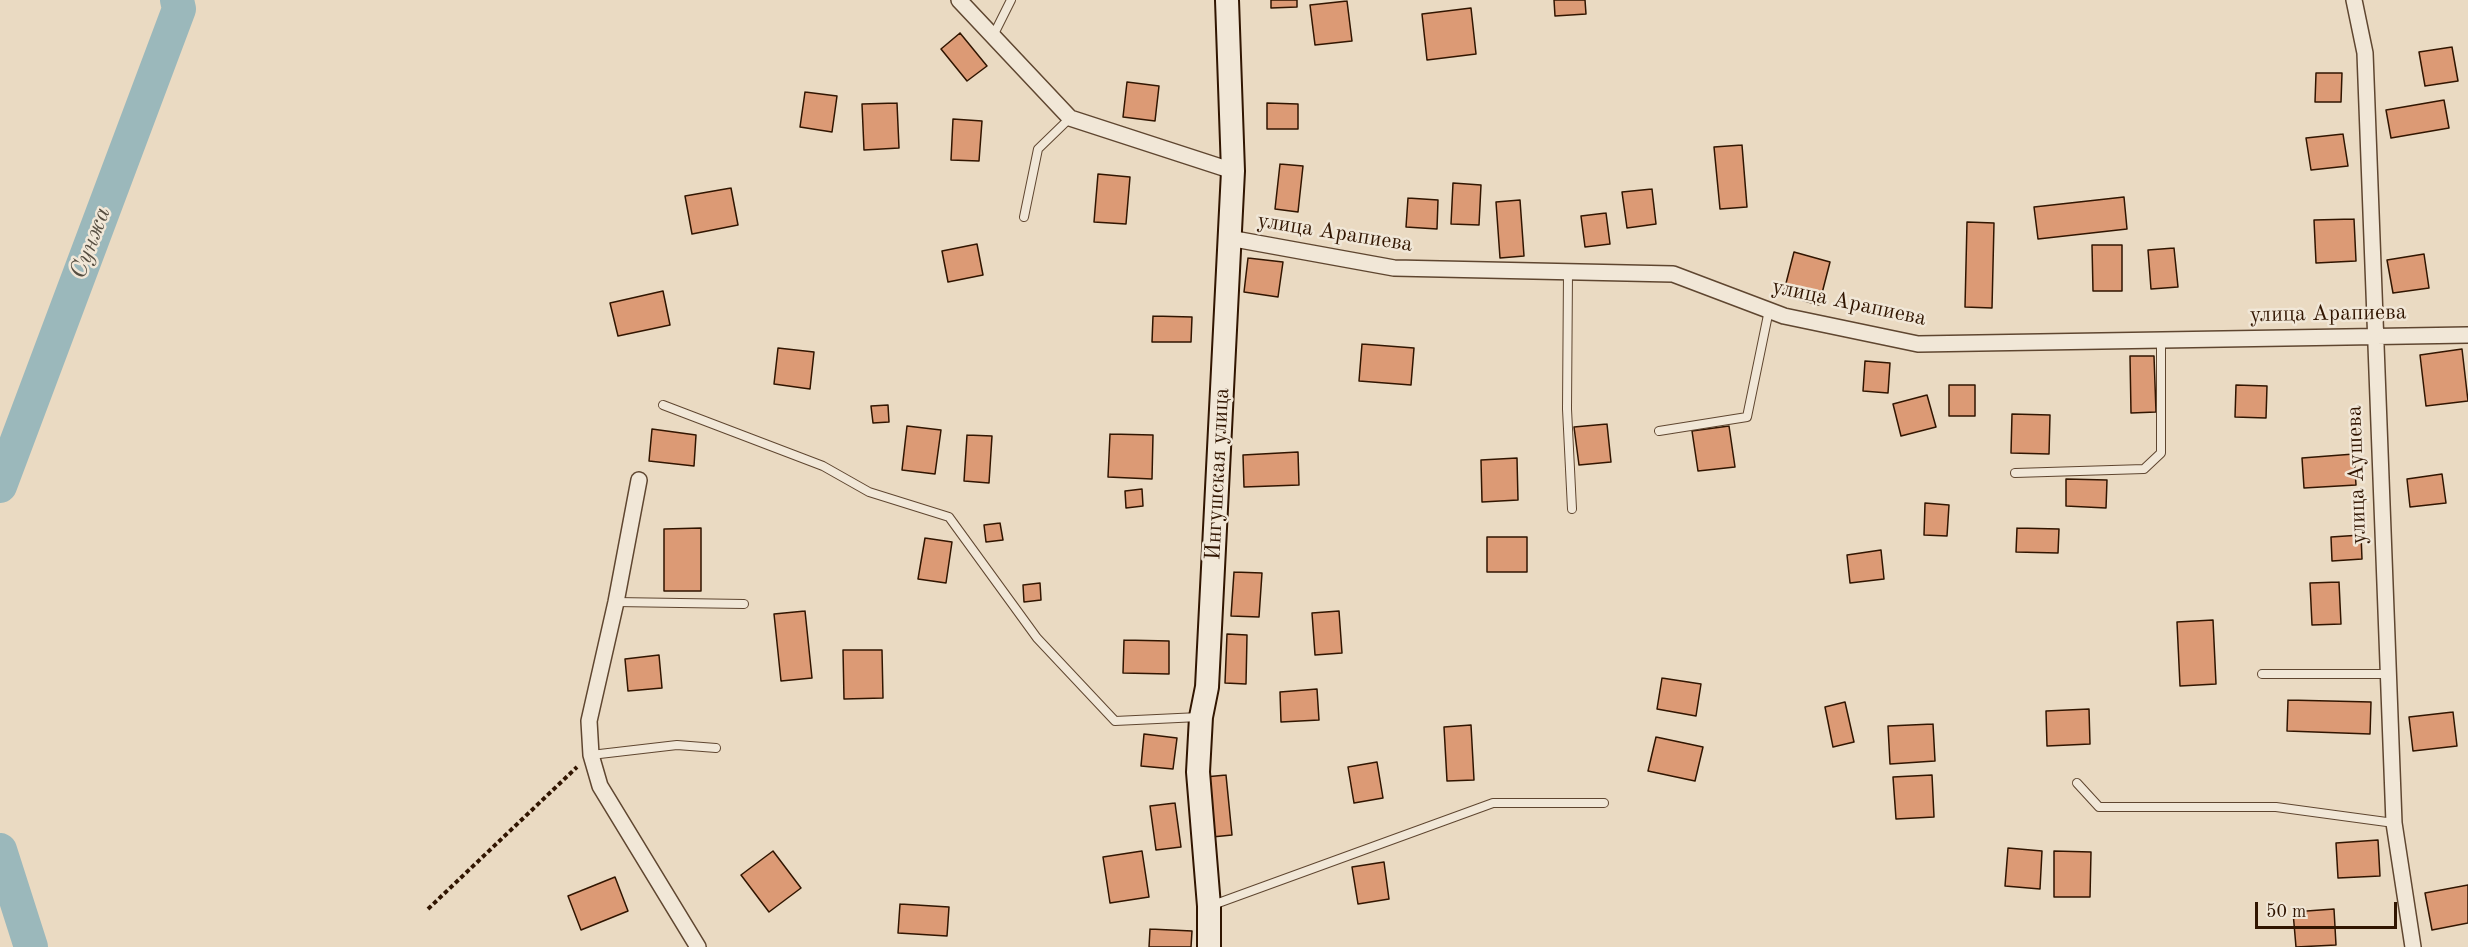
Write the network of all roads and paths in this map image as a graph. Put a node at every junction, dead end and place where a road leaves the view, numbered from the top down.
1 (959, 0) edge
2 (1011, 0) edge
3 (1227, 0) edge
4 (2354, 0) edge
5 (993, 36) junction
6 (1070, 118) junction
7 (1233, 171) junction
8 (1024, 217) dead end
9 (1229, 238) junction
10 (1568, 272) junction
11 (1769, 310) junction
12 (2468, 335) edge
13 (2374, 336) junction
14 (2161, 339) junction
15 (663, 405) dead end
16 (1659, 431) dead end
17 (2015, 474) dead end
18 (639, 480) dead end
19 (1572, 509) dead end
20 (616, 602) junction
21 (744, 604) dead end
22 (2262, 674) dead end
23 (2388, 674) junction
24 (1201, 717) junction
25 (716, 747) dead end
26 (591, 755) junction
27 (2077, 783) dead end
28 (1604, 804) dead end
29 (2394, 823) junction
30 (1209, 906) junction
31 (428, 909) dead end
32 (699, 947) edge
33 (1209, 947) edge
34 (2413, 947) edge

1 - 5 street
2 - 5 lane
3 - 7 street, Ингушская улица
4 - 13 street, улица Аушева
5 - 6 street
6 - 7 street
6 - 8 lane
7 - 9 street, Ингушская улица
9 - 10 street, улица Арапиева
9 - 24 street, Ингушская улица
10 - 11 street, улица Арапиева
10 - 19 lane
11 - 14 street, улица Арапиева
11 - 16 lane
12 - 13 street, улица Арапиева
13 - 14 street, улица Арапиева
13 - 23 street, улица Аушева
14 - 17 lane
15 - 24 lane
18 - 20 street
20 - 21 lane
20 - 26 street
22 - 23 lane
23 - 29 street, улица Аушева
24 - 30 street, Ингушская улица
25 - 26 lane
26 - 31 path
26 - 32 street
27 - 29 lane
28 - 30 lane
29 - 34 street, улица Аушева
30 - 33 street, Ингушская улица

